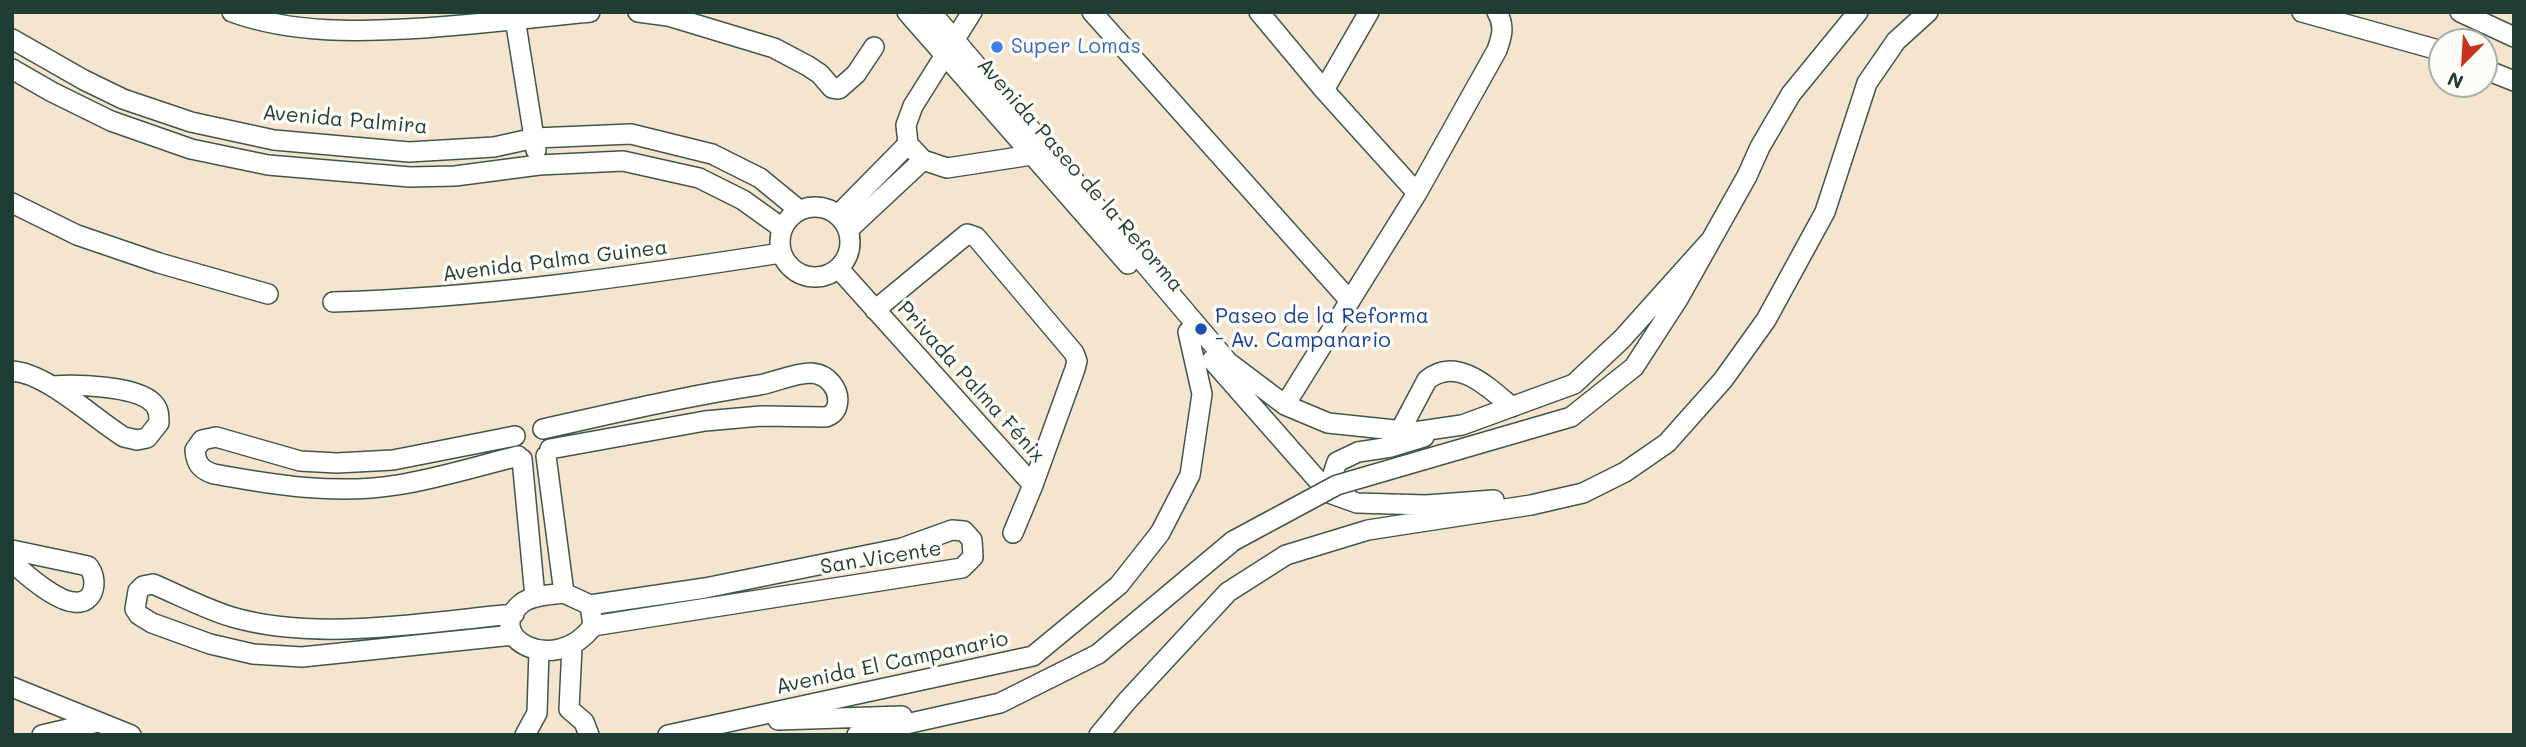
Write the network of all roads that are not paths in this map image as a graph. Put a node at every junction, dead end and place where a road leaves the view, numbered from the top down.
1 (232, 12) edge
2 (590, 12) edge
3 (638, 12) edge
4 (907, 12) edge
5 (931, 12) edge
6 (972, 12) edge
7 (1092, 12) edge
8 (1259, 12) edge
9 (1369, 12) edge
10 (1497, 12) edge
11 (1858, 12) edge
12 (1928, 12) edge
13 (2302, 12) edge
14 (2460, 12) edge
15 (514, 17) edge
16 (2514, 37) edge
17 (12, 39) edge
18 (874, 47) dead end
19 (949, 47) junction
20 (2428, 48) edge
21 (12, 69) edge
22 (2498, 73) edge
23 (2514, 81) edge
24 (1324, 90) junction
25 (535, 138) junction
26 (908, 144) junction
27 (1032, 155) junction
28 (923, 160) junction
29 (539, 165) junction
30 (1417, 193) junction
31 (12, 203) edge
32 (799, 210) junction
33 (843, 222) junction
34 (782, 228) junction
35 (1709, 242) junction
36 (781, 253) junction
37 (839, 269) junction
38 (268, 294) dead end
39 (1350, 301) junction
40 (332, 302) dead end
41 (876, 310) junction
42 (1188, 332) junction
43 (15, 368) edge
44 (53, 386) junction
45 (116, 389) junction
46 (1285, 405) junction
47 (1512, 407) junction
48 (100, 421) junction
49 (1462, 425) junction
50 (543, 429) junction
51 (1400, 431) junction
52 (519, 451) junction
53 (547, 453) junction
54 (1033, 485) junction
55 (1583, 493) junction
56 (1357, 503) junction
57 (1013, 533) dead end
58 (12, 550) edge
59 (12, 562) edge
60 (705, 588) junction
61 (564, 593) junction
62 (535, 597) junction
63 (590, 605) junction
64 (712, 609) junction
65 (514, 614) junction
66 (384, 626) junction
67 (593, 626) junction
68 (513, 635) junction
69 (385, 646) junction
70 (572, 647) junction
71 (539, 651) junction
72 (12, 687) edge
73 (569, 709) junction
74 (537, 713) junction
75 (952, 714) junction
76 (98, 722) junction
77 (727, 722) junction
78 (42, 735) edge
79 (131, 735) edge
80 (525, 735) edge
81 (589, 735) edge
82 (668, 735) edge
83 (857, 735) edge
84 (1098, 735) edge

1 - 15 street
2 - 15 street
3 - 18 street
4 - 19 street, Avenida Paseo de la Reforma
5 - 19 street, Avenida Paseo de la Reforma
6 - 19 street
7 - 39 street
8 - 24 street
9 - 24 street
10 - 30 street
11 - 35 street, Avenida Paseo de la Reforma
12 - 55 street
13 - 20 street
14 - 16 street
15 - 25 street
17 - 25 street, Avenida Palmira
19 - 26 street
19 - 27 street, Avenida Paseo de la Reforma
19 - 46 street, Avenida Paseo de la Reforma
21 - 29 street
22 - 23 street
24 - 30 street
25 - 29 street
25 - 32 street, Avenida Palmira
26 - 28 street
26 - 33 street
27 - 28 street
27 - 42 street, Avenida Paseo de la Reforma
28 - 33 street
29 - 34 street
30 - 39 street
31 - 38 street
32 - 33 street
32 - 34 street
33 - 37 street
34 - 36 street
35 - 47 street, Avenida Paseo de la Reforma
35 - 75 street, Avenida Paseo de la Reforma, bridge
36 - 37 street
36 - 40 street, Avenida Palma Guinea
37 - 41 street, Privada Palma Fénix
39 - 46 street
41 - 54 street, Privada Palma Fénix
41 - 54 street, Privada Palma Fénix
42 - 56 street, Avenida Paseo de la Reforma
42 - 77 street, Avenida El Campanario
43 - 44 street
44 - 45 street
44 - 48 street
45 - 48 street
45 - 48 street
46 - 51 street, Avenida Paseo de la Reforma
47 - 49 street, Avenida Paseo de la Reforma
47 - 51 street
49 - 51 street, Avenida Paseo de la Reforma
49 - 56 street
50 - 52 street
50 - 53 street
50 - 53 street
52 - 52 street
52 - 53 street
52 - 62 street
53 - 61 street
54 - 57 street, Privada Palma Fénix
55 - 56 street
55 - 84 street
58 - 59 street
60 - 63 street, San Vicente
60 - 64 street
60 - 64 street, San Vicente
61 - 62 street
61 - 63 street
62 - 65 street
63 - 67 street
64 - 67 street, San Vicente
65 - 66 street
65 - 68 street
66 - 69 street
66 - 69 street
67 - 70 street
68 - 69 street
68 - 71 street
70 - 71 street
70 - 73 street
71 - 74 street
72 - 76 street
73 - 74 street
73 - 81 street
74 - 80 street
75 - 77 street
75 - 83 street, Avenida Paseo de la Reforma
76 - 78 street
76 - 79 street
77 - 82 street, Avenida El Campanario

